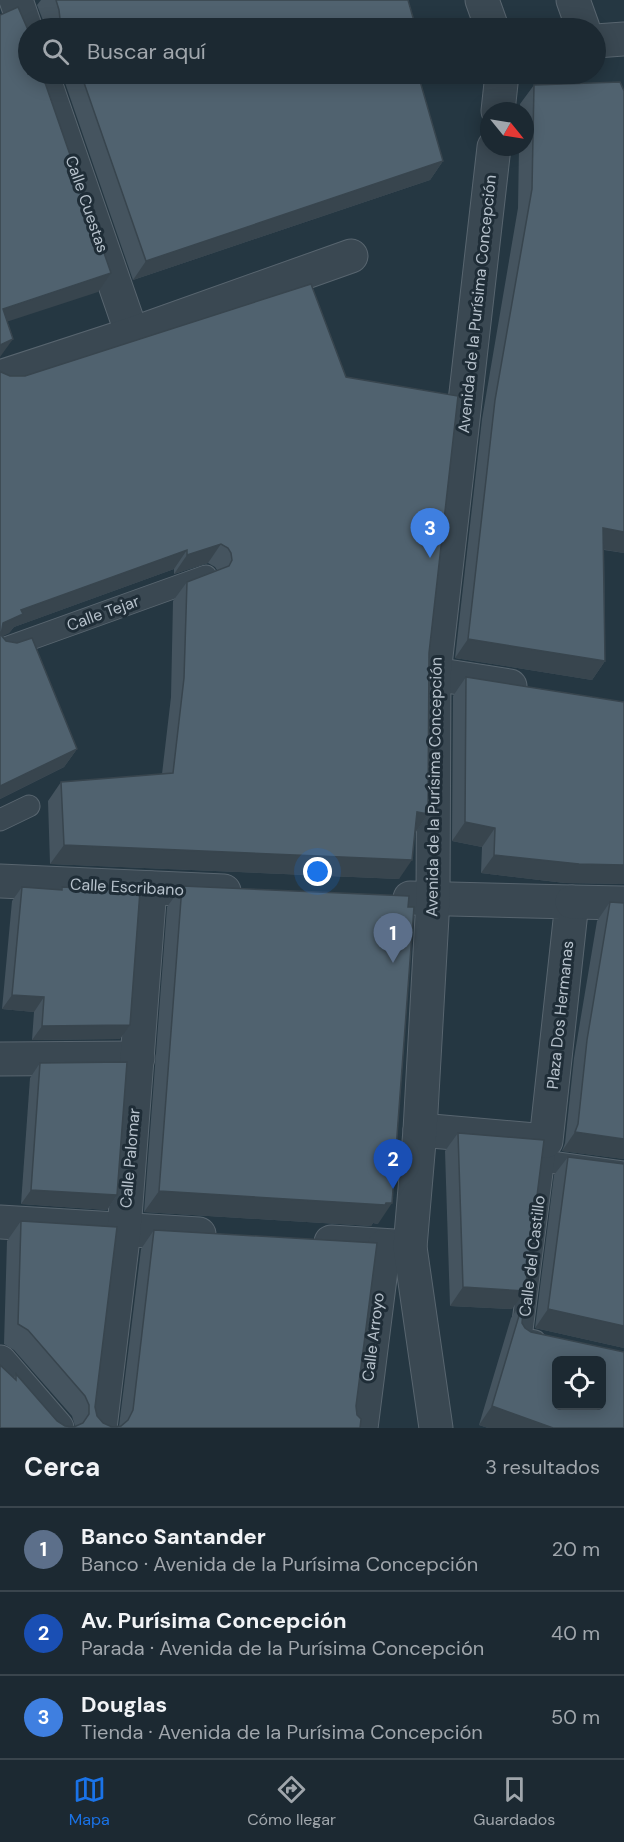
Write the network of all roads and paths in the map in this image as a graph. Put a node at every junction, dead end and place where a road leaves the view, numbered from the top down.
1 (16, 0) edge
2 (482, 0) edge
3 (573, 0) edge
4 (22, 18) edge
5 (488, 18) edge
6 (579, 18) edge
7 (624, 39) edge
8 (606, 40) edge
9 (45, 84) edge
10 (501, 84) edge
11 (499, 102) edge
12 (494, 156) edge
13 (351, 256) dead end
14 (132, 334) junction
15 (0, 377) edge
16 (206, 576) edge
17 (0, 650) edge
18 (434, 674) junction
19 (541, 691) edge
20 (29, 806) dead end
21 (0, 820) edge
22 (0, 881) edge
23 (150, 888) junction
24 (256, 892) edge
25 (386, 897) edge
26 (433, 899) junction
27 (572, 902) junction
28 (624, 904) edge
29 (138, 1058) junction
30 (0, 1059) edge
31 (420, 1130) junction
32 (544, 1151) junction
33 (624, 1172) edge
34 (0, 1222) edge
35 (124, 1230) junction
36 (230, 1236) edge
37 (301, 1241) edge
38 (397, 1246) junction
39 (556, 1346) edge
40 (0, 1362) edge
41 (57, 1428) edge
42 (100, 1428) edge
43 (361, 1428) edge
44 (436, 1428) edge

1 - 4 street
2 - 5 street
3 - 6 street
7 - 8 street
9 - 14 street, Calle Cuestas
10 - 11 street
12 - 18 street, Avenida de la Purísima Concepción
13 - 14 street
14 - 15 street
16 - 17 lane, Calle Tejar
18 - 19 street
18 - 26 street, Avenida de la Purísima Concepción
20 - 21 lane
22 - 23 street, Calle Escribano
23 - 24 street, Calle Escribano
23 - 29 street, Calle Palomar
25 - 26 street
26 - 27 street
26 - 31 street, Avenida de la Purísima Concepción
27 - 28 street
27 - 32 street, Plaza Dos Hermanas
29 - 30 street
29 - 35 street, Calle Palomar
31 - 32 street
31 - 38 street, Avenida de la Purísima Concepción
32 - 33 lane
32 - 39 lane, Calle del Castillo
34 - 35 street
35 - 36 street
35 - 42 street, Calle Palomar
37 - 38 street
38 - 43 street, Calle Arroyo
38 - 44 street, Avenida de la Purísima Concepción
40 - 41 street

